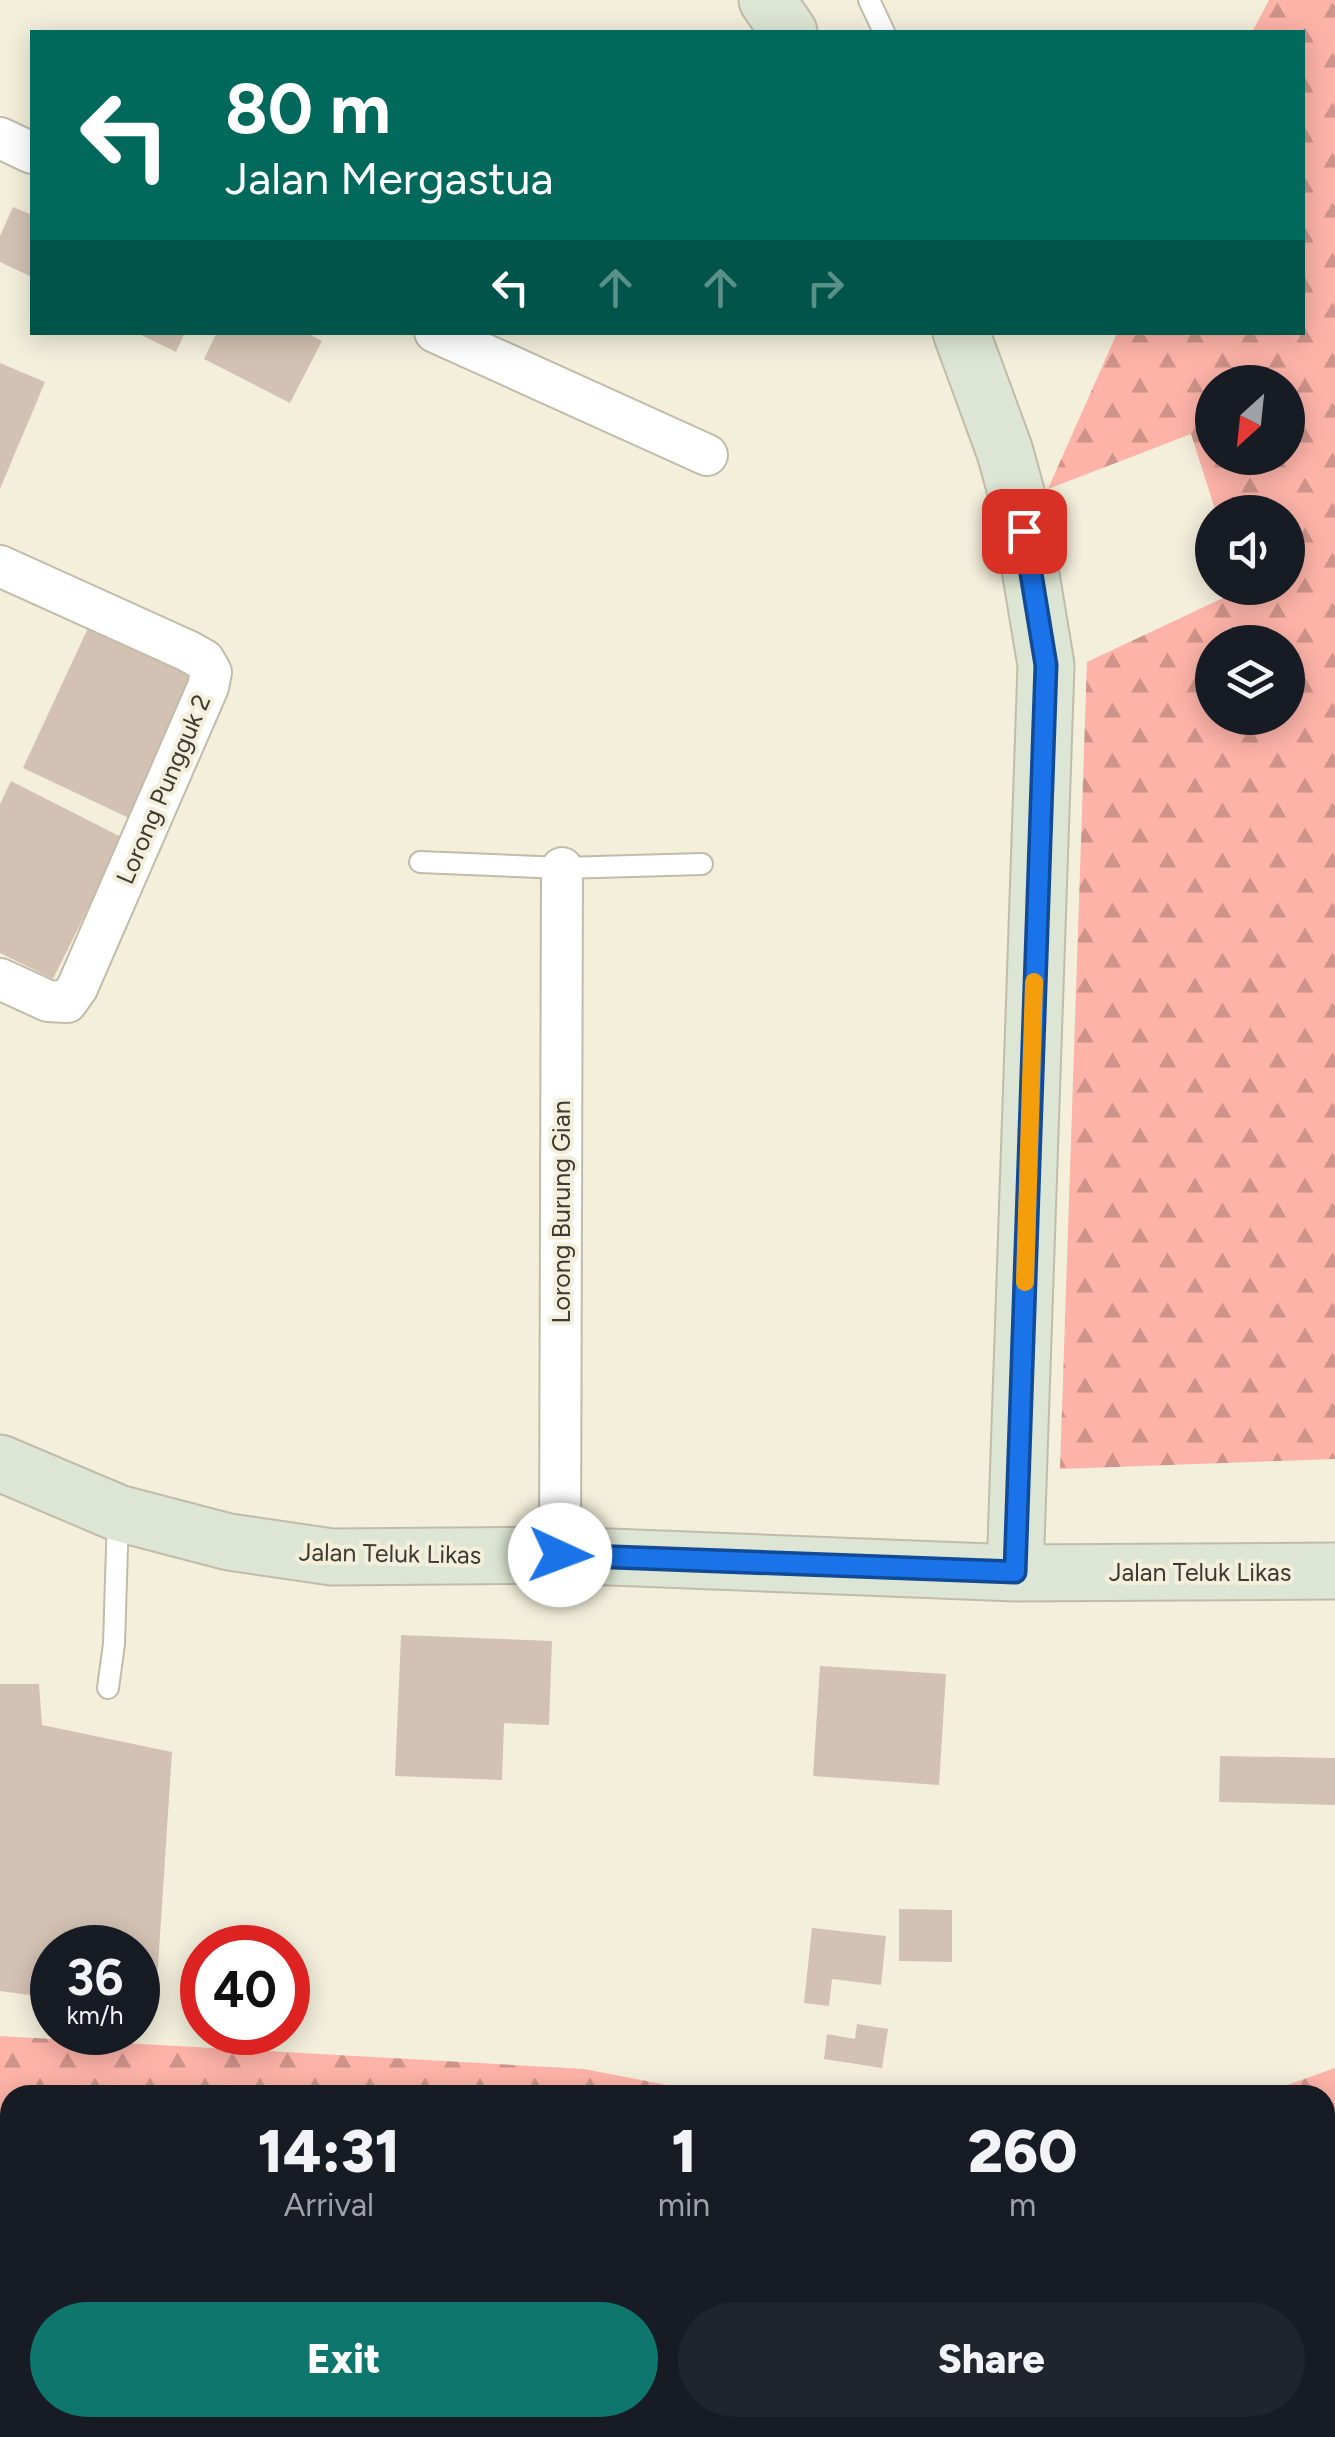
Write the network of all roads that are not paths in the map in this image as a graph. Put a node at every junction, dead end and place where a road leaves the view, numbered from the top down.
1 (768, 0) edge
2 (869, 0) edge
3 (789, 30) edge
4 (883, 30) edge
5 (0, 138) edge
6 (30, 152) edge
7 (442, 335) edge
8 (962, 335) edge
9 (707, 455) dead end
10 (0, 566) edge
11 (420, 862) dead end
12 (702, 864) dead end
13 (562, 868) junction
14 (0, 980) edge
15 (0, 1463) edge
16 (118, 1512) junction
17 (560, 1555) junction
18 (1335, 1571) edge
19 (1015, 1572) junction
20 (108, 1688) dead end

1 - 3 street
2 - 4 lane
5 - 6 street
7 - 9 street
8 - 19 street
10 - 14 street, Lorong Pungguk 2
11 - 13 lane
12 - 13 lane
13 - 17 street, Lorong Burung Gian
15 - 16 street, Jalan Teluk Likas
16 - 17 street, Jalan Teluk Likas
16 - 20 lane
17 - 19 street, Jalan Teluk Likas
18 - 19 street, Jalan Teluk Likas

